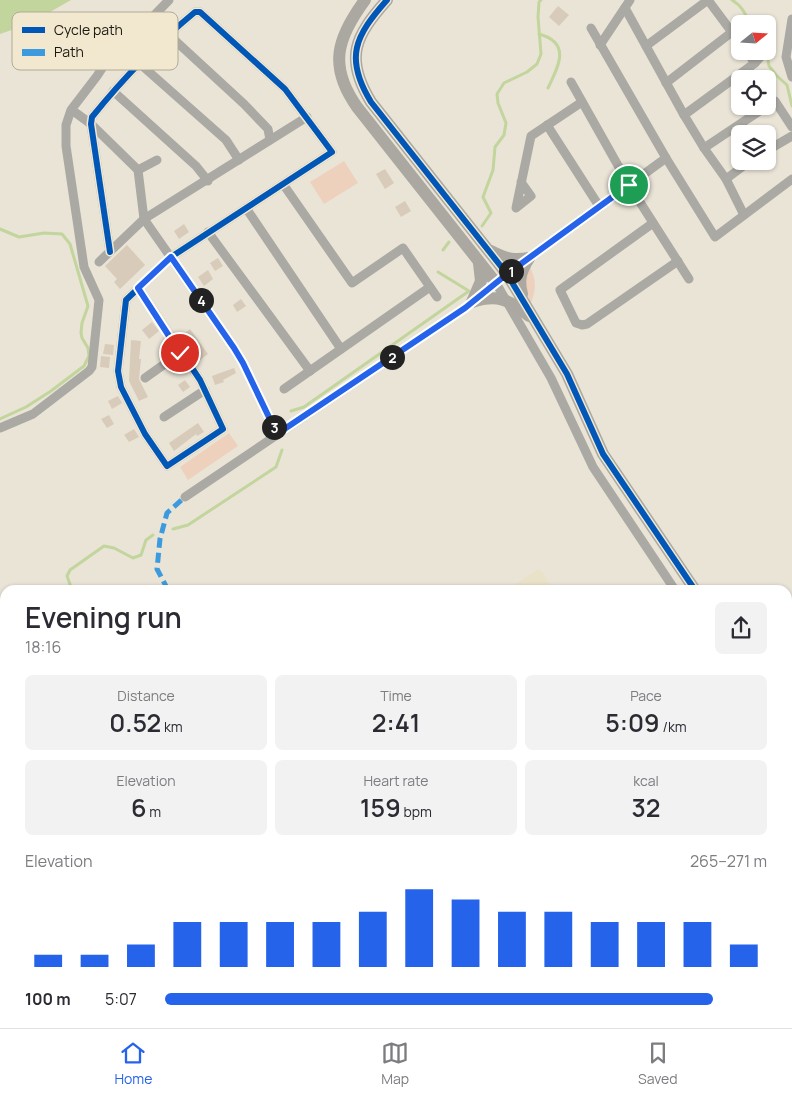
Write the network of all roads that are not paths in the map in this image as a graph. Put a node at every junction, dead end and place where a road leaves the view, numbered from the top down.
1 (169, 0) edge
2 (365, 0) edge
3 (388, 0) edge
4 (708, 0) edge
5 (628, 4) edge
6 (157, 12) edge
7 (792, 18) edge
8 (178, 26) edge
9 (591, 28) dead end
10 (731, 31) edge
11 (731, 33) edge
12 (178, 43) edge
13 (600, 45) junction
14 (646, 46) junction
15 (753, 60) edge
16 (758, 60) edge
17 (755, 63) junction
18 (101, 70) edge
19 (132, 70) edge
20 (147, 70) edge
21 (792, 77) edge
22 (571, 82) dead end
23 (666, 83) junction
24 (113, 91) junction
25 (582, 102) junction
26 (776, 103) edge
27 (76, 113) dead end
28 (684, 115) junction
29 (754, 115) edge
30 (307, 117) junction
31 (90, 124) junction
32 (547, 124) junction
33 (792, 127) edge
34 (792, 136) edge
35 (270, 140) junction
36 (776, 145) edge
37 (704, 148) junction
38 (666, 158) junction
39 (157, 160) dead end
40 (239, 160) junction
41 (138, 170) junction
42 (738, 170) edge
43 (726, 179) junction
44 (792, 179) edge
45 (208, 181) junction
46 (521, 182) dead end
47 (283, 184) junction
48 (629, 185) junction
49 (599, 206) junction
50 (246, 208) junction
51 (744, 215) junction
52 (144, 220) junction
53 (653, 223) junction
54 (208, 232) junction
55 (485, 247) junction
56 (110, 252) junction
57 (171, 257) junction
58 (529, 258) junction
59 (478, 261) junction
60 (678, 261) junction
61 (99, 262) dead end
62 (507, 274) junction
63 (689, 279) dead end
64 (496, 283) junction
65 (430, 287) junction
66 (138, 288) junction
67 (437, 297) dead end
68 (472, 302) junction
69 (507, 302) junction
70 (526, 306) junction
71 (538, 326) junction
72 (341, 349) junction
73 (180, 353) junction
74 (310, 371) junction
75 (145, 378) dead end
76 (284, 389) dead end
77 (204, 390) junction
78 (164, 417) dead end
79 (0, 428) edge
80 (277, 434) junction
81 (185, 497) dead end
82 (672, 585) edge
83 (692, 585) edge

1 - 6 street
2 - 59 street
3 - 55 street
4 - 10 street
4 - 14 street
5 - 13 street
5 - 14 street
7 - 21 street
8 - 30 street
9 - 13 street
11 - 23 street
12 - 35 street
13 - 38 street
14 - 23 street
15 - 17 street
16 - 17 street
17 - 28 street
18 - 79 street
19 - 24 street
20 - 40 street
22 - 25 street
23 - 28 street
24 - 31 street
24 - 45 street
25 - 32 street
25 - 48 street
26 - 33 street
27 - 31 street
28 - 37 street
29 - 37 street
30 - 35 street
30 - 47 street
31 - 41 street
31 - 56 street
32 - 46 street
32 - 49 street
34 - 36 street
35 - 40 street
37 - 43 street
38 - 48 street
38 - 51 street
39 - 41 street
40 - 45 street
41 - 52 street
42 - 43 street
43 - 51 street
44 - 51 street
45 - 52 street
47 - 50 street
47 - 65 street
48 - 49 street
48 - 53 street
49 - 58 street
50 - 54 street
50 - 72 street
52 - 56 street
52 - 57 street
53 - 60 street
53 - 60 street
54 - 57 street
54 - 74 street
55 - 58 street
55 - 62 street
56 - 61 street
57 - 66 street
57 - 80 street
58 - 62 street
58 - 70 street
59 - 64 street
59 - 68 street
60 - 63 street
62 - 64 street
62 - 70 street
64 - 68 street
64 - 69 street
65 - 67 street
65 - 72 street
66 - 73 street
66 - 77 street
68 - 69 street
68 - 80 street
69 - 71 street
69 - 82 street
70 - 71 street
71 - 83 street
72 - 74 street
73 - 75 street
73 - 77 street
74 - 76 street
77 - 78 street
80 - 81 street

